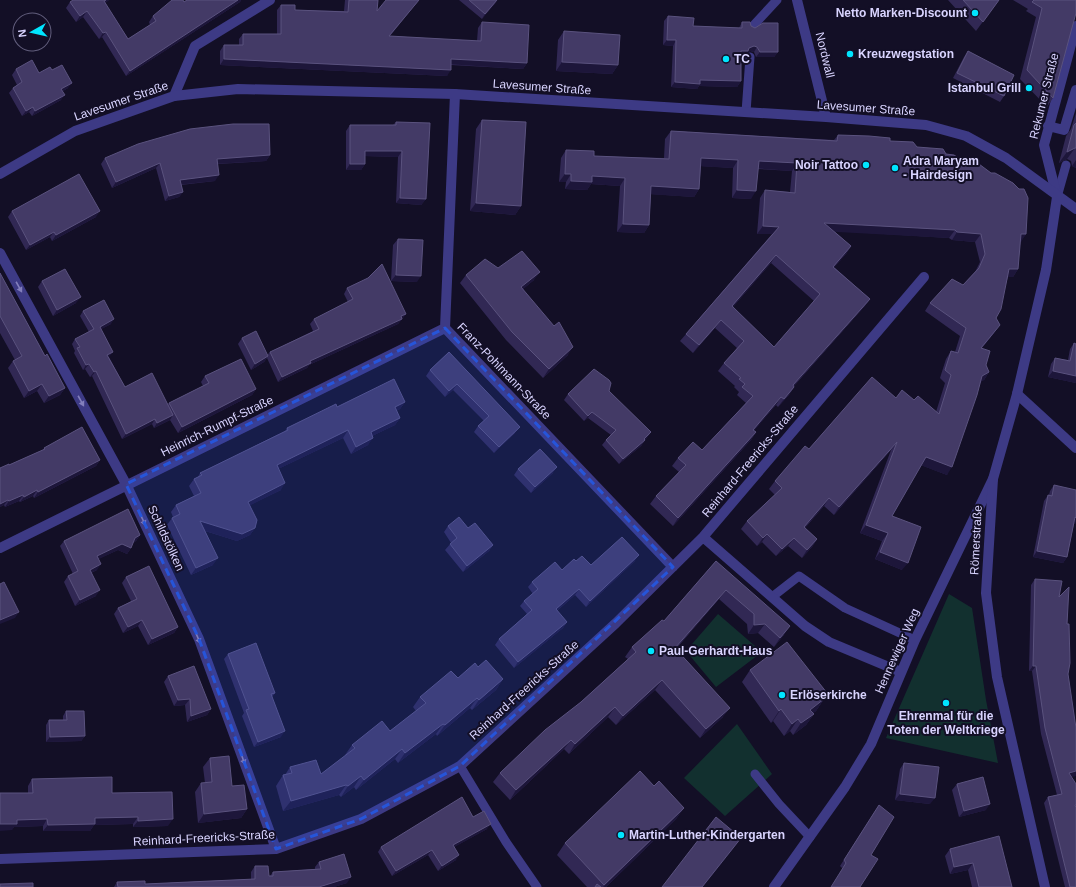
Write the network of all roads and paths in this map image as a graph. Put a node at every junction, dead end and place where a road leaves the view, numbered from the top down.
1 (270, 0) edge
2 (777, 0) edge
3 (797, 0) edge
4 (1076, 26) edge
5 (752, 27) edge
6 (750, 57) edge
7 (1076, 90) edge
8 (455, 94) junction
9 (174, 96) junction
10 (746, 112) junction
11 (826, 117) junction
12 (1048, 126) junction
13 (1066, 165) dead end
14 (0, 174) edge
15 (1056, 196) junction
16 (1076, 209) edge
17 (0, 253) edge
18 (924, 277) dead end
19 (445, 328) junction
20 (1017, 394) junction
21 (1076, 448) edge
22 (993, 479) junction
23 (126, 484) junction
24 (703, 537) junction
25 (0, 548) edge
26 (673, 567) junction
27 (772, 597) junction
28 (915, 640) junction
29 (901, 672) junction
30 (460, 766) junction
31 (755, 774) dead end
32 (810, 837) junction
33 (276, 849) junction
34 (0, 859) edge
35 (537, 887) edge
36 (774, 887) edge
37 (1045, 887) edge

1 - 9 street
2 - 5 lane
3 - 11 street, Nordwall
4 - 12 street, Rekumer Straße
6 - 10 lane
7 - 12 street, Rekumer Straße
8 - 9 street, Lavesumer Straße
8 - 10 street, Lavesumer Straße
8 - 19 street, Franz-Pohlmann-Straße
9 - 14 street, Lavesumer Straße
10 - 11 street, Lavesumer Straße
11 - 15 street, Lavesumer Straße
12 - 15 street, Rekumer Straße
13 - 15 lane
15 - 16 street, Lavesumer Straße
15 - 20 street, Römerstraße
17 -> 23 street, Schildstölken
18 - 24 street, Reinhard-Freericks-Straße
19 - 23 street, Heinrich-Rumpf-Straße
19 - 26 street, Franz-Pohlmann-Straße
20 - 21 street
20 - 22 street, Römerstraße
22 - 28 street, Hennewiger Weg
22 - 37 street, Römerstraße
23 - 25 street, Heinrich-Rumpf-Straße
23 -> 33 street, Schildstölken
24 - 26 street, Reinhard-Freericks-Straße
24 - 27 street
26 - 30 street, Reinhard-Freericks-Straße
27 - 28 lane
27 - 29 street
28 - 29 street, Hennewiger Weg
29 - 32 street, Hennewiger Weg
30 - 33 street, Reinhard-Freericks-Straße
30 - 35 lane
31 - 32 lane
32 - 36 street, Hennewiger Weg
33 - 34 street, Reinhard-Freericks-Straße

